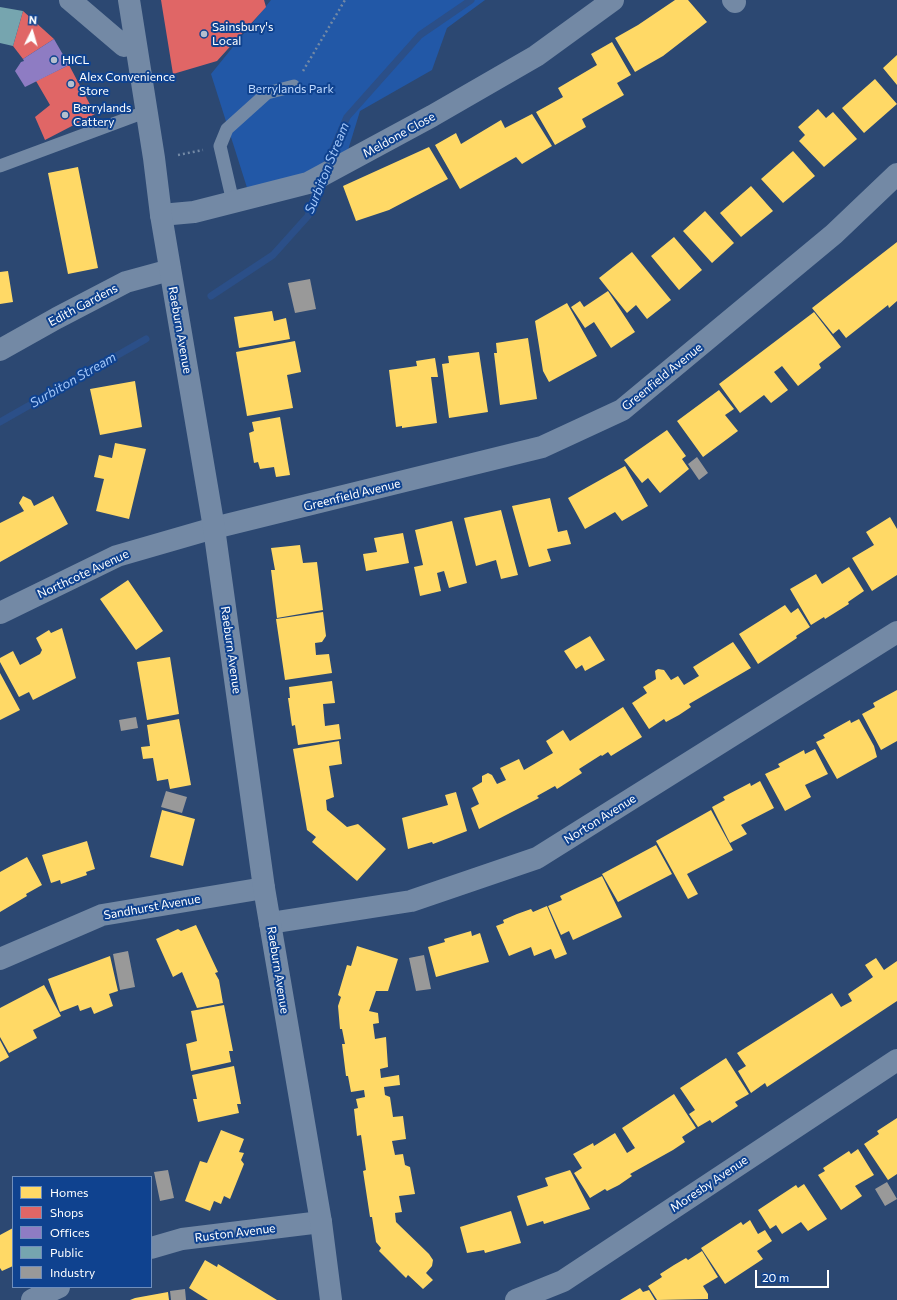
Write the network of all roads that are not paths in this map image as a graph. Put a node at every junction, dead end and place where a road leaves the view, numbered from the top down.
1 (70, 0) edge
2 (129, 0) edge
3 (613, 0) edge
4 (135, 42) junction
5 (294, 86) dead end
6 (145, 112) junction
7 (0, 166) edge
8 (897, 174) edge
9 (233, 202) junction
10 (161, 215) junction
11 (170, 270) junction
12 (0, 350) edge
13 (214, 528) junction
14 (0, 613) edge
15 (897, 632) edge
16 (264, 888) junction
17 (270, 922) junction
18 (0, 959) edge
19 (897, 1060) edge
20 (321, 1222) junction
21 (152, 1248) edge
22 (58, 1288) edge
23 (32, 1300) edge
24 (331, 1300) edge
25 (516, 1300) edge

1 - 4 street
2 - 4 street, Raeburn Avenue
3 - 9 street, Meldone Close
4 - 6 street, Raeburn Avenue
5 - 9 lane
6 - 7 lane
6 - 10 street, Raeburn Avenue
8 - 13 street, Greenfield Avenue
9 - 10 street, Meldone Close
10 - 11 street, Raeburn Avenue
11 - 12 street, Edith Gardens
11 - 13 street, Raeburn Avenue
13 - 14 street, Northcote Avenue
13 - 16 street, Raeburn Avenue
15 - 17 street, Norton Avenue
16 - 17 street, Raeburn Avenue
16 - 18 street, Sandhurst Avenue
17 - 20 street, Raeburn Avenue
19 - 25 street, Moresby Avenue
20 - 21 street, Ruston Avenue
20 - 24 street, Raeburn Avenue
22 - 23 street

